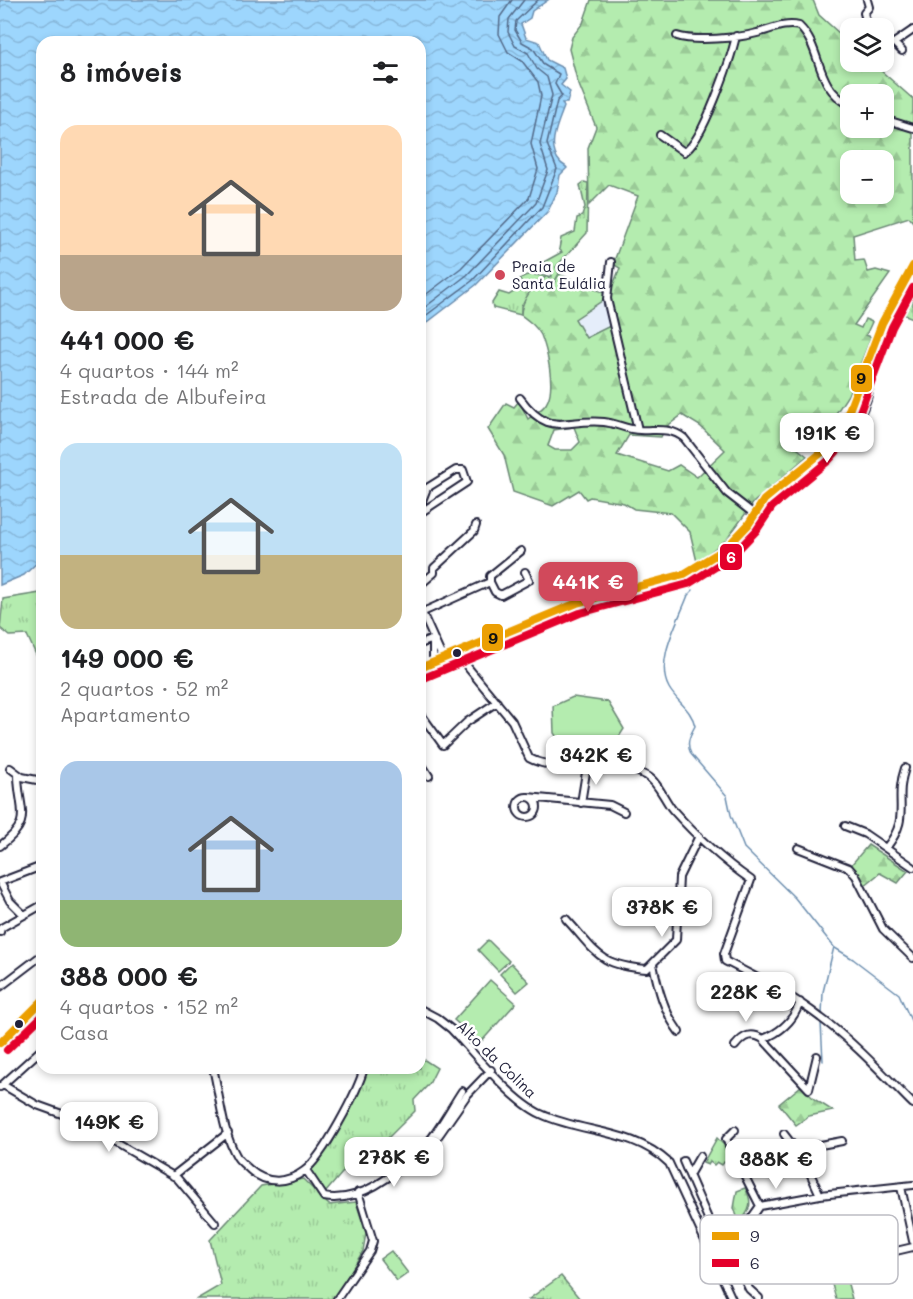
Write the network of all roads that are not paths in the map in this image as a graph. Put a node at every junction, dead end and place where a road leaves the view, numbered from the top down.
1 (868, 4) edge
2 (865, 18) edge
3 (913, 30) edge
4 (677, 36) dead end
5 (736, 36) junction
6 (894, 43) joint
7 (902, 51) dead end
8 (840, 99) edge
9 (894, 122) edge
10 (913, 128) edge
11 (660, 135) dead end
12 (611, 262) dead end
13 (913, 266) edge
14 (910, 278) edge
15 (870, 378) dead end
16 (520, 398) dead end
17 (638, 430) junction
18 (821, 453) junction
19 (426, 492) edge
20 (426, 509) edge
21 (754, 514) junction
22 (476, 525) dead end
23 (521, 551) dead end
24 (525, 572) dead end
25 (426, 580) edge
26 (490, 582) junction
27 (426, 608) edge
28 (426, 621) edge
29 (433, 639) junction
30 (426, 642) edge
31 (456, 653) junction
32 (444, 659) junction
33 (433, 663) junction
34 (426, 666) edge
35 (497, 702) junction
36 (426, 722) edge
37 (587, 766) junction
38 (10, 768) dead end
39 (905, 768) dead end
40 (426, 771) edge
41 (18, 774) junction
42 (429, 776) dead end
43 (36, 779) edge
44 (528, 797) junction
45 (546, 800) junction
46 (581, 803) junction
47 (537, 807) junction
48 (624, 812) dead end
49 (845, 826) dead end
50 (699, 836) junction
51 (0, 846) edge
52 (798, 848) dead end
53 (886, 848) junction
54 (913, 867) edge
55 (36, 868) edge
56 (0, 881) edge
57 (36, 907) edge
58 (23, 914) junction
59 (566, 919) dead end
60 (0, 932) edge
61 (913, 958) edge
62 (36, 960) edge
63 (653, 964) junction
64 (0, 987) edge
65 (800, 1002) junction
66 (36, 1007) edge
67 (426, 1013) edge
68 (679, 1032) dead end
69 (763, 1039) junction
70 (0, 1043) edge
71 (735, 1046) dead end
72 (36, 1055) edge
73 (818, 1056) dead end
74 (491, 1070) junction
75 (214, 1074) edge
76 (361, 1074) edge
77 (2, 1087) edge
78 (462, 1091) dead end
79 (913, 1104) edge
80 (735, 1130) dead end
81 (228, 1133) junction
82 (784, 1134) dead end
83 (842, 1141) dead end
84 (425, 1146) junction
85 (799, 1149) junction
86 (700, 1156) dead end
87 (683, 1161) dead end
88 (306, 1170) junction
89 (689, 1175) junction
90 (173, 1176) junction
91 (913, 1185) edge
92 (901, 1187) junction
93 (358, 1192) junction
94 (820, 1195) junction
95 (760, 1206) junction
96 (706, 1215) edge
97 (754, 1215) edge
98 (215, 1223) dead end
99 (700, 1229) edge
100 (913, 1241) edge
101 (913, 1247) edge
102 (898, 1251) edge
103 (725, 1284) edge
104 (746, 1284) edge
105 (759, 1298) edge
106 (337, 1299) edge
107 (732, 1299) edge

1 - 2 street
3 - 6 street
4 - 5 street
5 - 8 street
5 - 11 street
6 - 7 street
9 - 10 street
12 - 17 street
13 - 14 street
14 - 18 street
15 - 18 street
16 - 17 street
17 - 21 street
18 - 21 street
19 - 20 street
21 - 31 street
22 - 25 street
23 - 26 street
24 - 26 street
26 - 27 street
28 - 29 street
29 - 30 street
29 - 32 street
29 - 33 street
31 - 32 street
31 - 35 street
32 - 33 street
33 - 34 street
35 - 36 street
35 - 37 street
37 - 46 street
37 - 50 street
38 - 41 street
39 - 53 street
40 - 42 street
41 - 43 street
41 - 51 street
44 - 45 street
44 - 47 street
44 - 47 street
45 - 46 street
45 - 47 street
46 - 48 street
49 - 53 street
50 - 63 street
50 - 65 street
52 - 61 street
53 - 54 street
55 - 56 street
56 - 58 street
57 - 58 street
58 - 60 street
59 - 63 street
62 - 64 street
63 - 68 street
65 - 69 street
65 - 79 street
66 - 70 street
67 - 74 street, Alto da Colina
69 - 71 street
69 - 73 street
72 - 77 street
74 - 84 street
74 - 99 street, Alto da Colina
75 - 81 street
76 - 88 street
77 - 90 street
78 - 84 street
80 - 95 street
81 - 88 street
81 - 90 street
82 - 85 street
83 - 85 street
84 - 93 street
85 - 94 street
86 - 89 street
87 - 89 street
88 - 93 street
89 - 96 street
90 - 98 street
91 - 92 street
92 - 94 street
92 - 100 street
93 - 106 street
94 - 95 street
95 - 97 street
101 - 102 street
103 - 107 street, Alto da Colina
104 - 105 street

